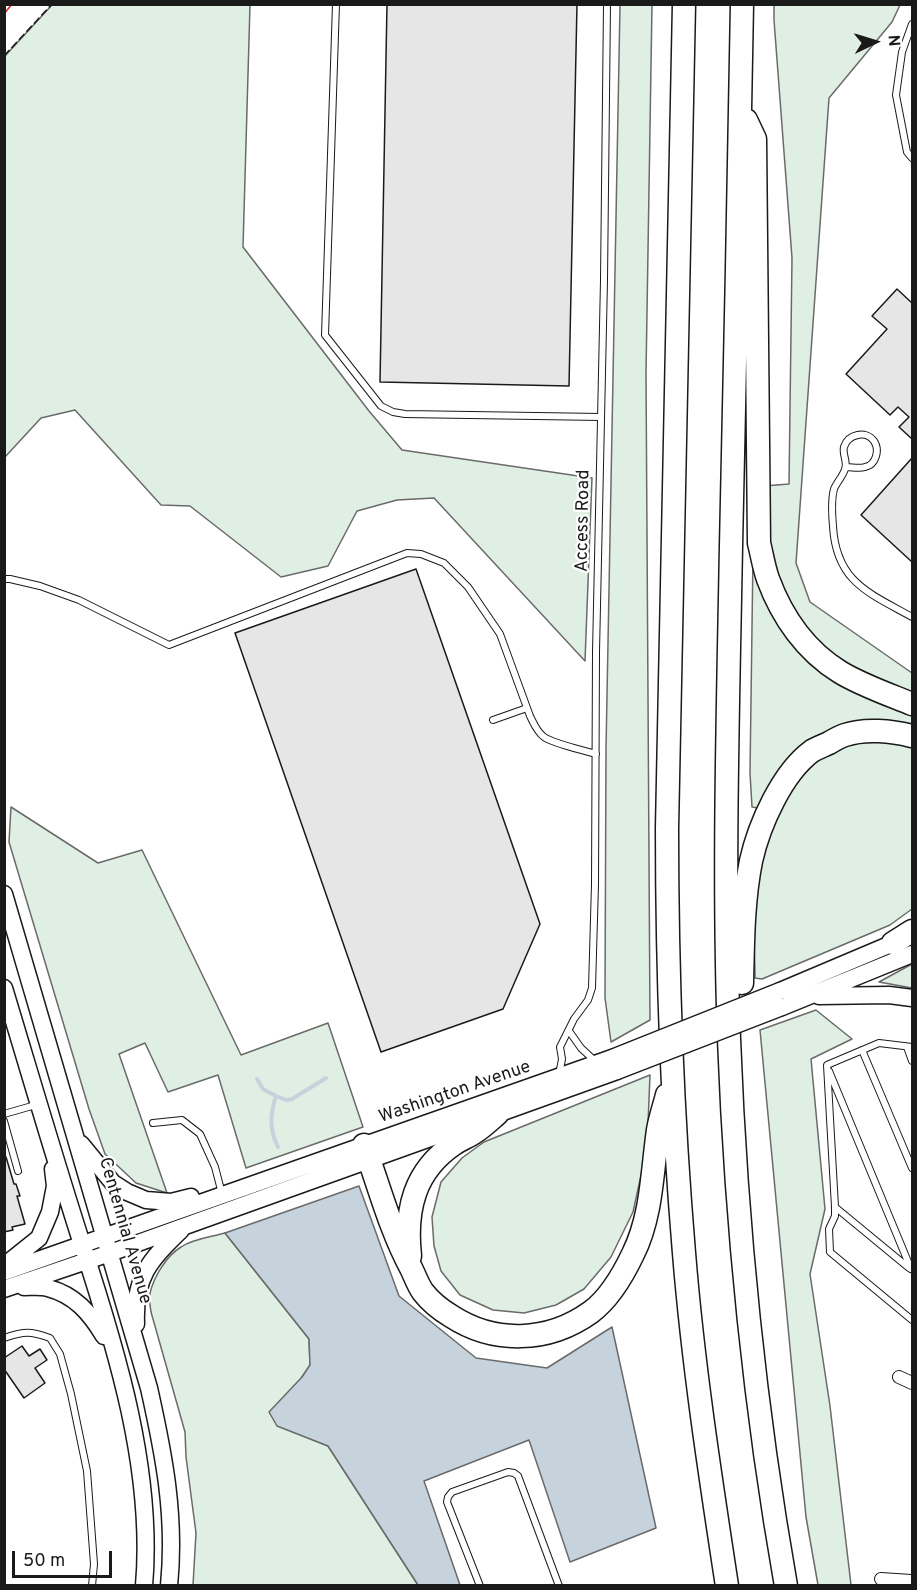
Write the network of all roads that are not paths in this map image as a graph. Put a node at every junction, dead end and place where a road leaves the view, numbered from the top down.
1 (336, 4) edge
2 (607, 4) edge
3 (684, 4) edge
4 (742, 4) edge
5 (912, 24) edge
6 (740, 109) junction
7 (912, 158) edge
8 (601, 417) junction
9 (847, 467) junction
10 (4, 579) edge
11 (912, 617) edge
12 (912, 704) edge
13 (527, 708) junction
14 (493, 720) dead end
15 (912, 736) edge
16 (596, 754) junction
17 (4, 894) edge
18 (912, 931) edge
19 (10, 932) edge
20 (906, 944) edge
21 (4, 988) edge
22 (806, 996) junction
23 (912, 998) edge
24 (781, 999) junction
25 (569, 1031) junction
26 (729, 1040) junction
27 (910, 1047) edge
28 (862, 1050) junction
29 (912, 1061) edge
30 (609, 1064) junction
31 (827, 1065) junction
32 (672, 1074) junction
33 (558, 1078) junction
34 (40, 1104) junction
35 (4, 1114) edge
36 (497, 1114) junction
37 (4, 1121) edge
38 (153, 1123) dead end
39 (47, 1130) junction
40 (76, 1138) junction
41 (367, 1153) junction
42 (912, 1168) edge
43 (18, 1171) dead end
44 (259, 1182) junction
45 (221, 1190) junction
46 (835, 1207) junction
47 (184, 1226) junction
48 (107, 1245) junction
49 (85, 1253) junction
50 (4, 1266) edge
51 (411, 1269) junction
52 (912, 1270) edge
53 (6, 1283) edge
54 (912, 1320) edge
55 (4, 1338) edge
56 (137, 1346) junction
57 (115, 1356) junction
58 (899, 1377) dead end
59 (912, 1383) edge
60 (145, 1557) junction
61 (881, 1579) dead end
62 (912, 1582) edge
63 (92, 1586) edge
64 (134, 1586) edge
65 (144, 1586) edge
66 (169, 1586) edge
67 (480, 1586) edge
68 (559, 1586) edge
69 (727, 1586) edge
70 (786, 1586) edge

1 - 8 lane
2 - 8 lane, Access Road
3 - 32 highway
4 - 6 highway
5 - 7 lane
6 - 12 highway
6 - 26 highway
8 - 16 lane, Access Road
9 - 9 lane
9 - 11 lane
10 - 13 lane
13 - 14 lane
13 - 16 lane
15 - 26 highway
16 - 25 lane, Access Road
17 - 19 main road, Centennial Avenue
18 - 20 highway
19 - 40 main road, Centennial Avenue
20 - 22 main road, Washington Avenue
20 - 24 main road, Washington Avenue
21 - 34 main road
22 - 23 main road
22 - 24 main road, Washington Avenue
24 - 30 main road, Washington Avenue, bridge
25 - 30 lane
25 - 33 lane, Access Road
26 - 70 highway
27 - 28 lane
27 - 29 lane
28 - 31 lane
28 - 42 lane
30 - 33 main road, Washington Avenue
30 - 36 main road, Washington Avenue
31 - 46 lane
31 - 52 lane
32 - 51 highway
32 - 69 highway
33 - 41 main road, Washington Avenue
34 - 35 lane
34 - 39 main road
36 - 41 main road, Washington Avenue
36 - 51 highway
37 - 43 lane
38 - 45 lane
39 - 49 main road
39 - 50 main road
40 - 45 main road
40 - 48 main road, Centennial Avenue
41 - 44 main road, Washington Avenue
41 - 47 main road, Washington Avenue
41 - 51 highway
44 - 45 main road
44 - 48 main road, Washington Avenue
46 - 52 lane
46 - 54 lane
47 - 48 main road, Washington Avenue
47 - 56 main road
48 - 49 main road, Washington Avenue
48 - 56 main road, Centennial Avenue
49 - 53 main road, Washington Avenue
49 - 57 main road
53 - 57 main road
55 - 63 lane
56 - 66 main road, Centennial Avenue
57 - 60 main road
58 - 59 street
60 - 64 main road
60 - 65 main road
61 - 62 street
67 - 68 lane

